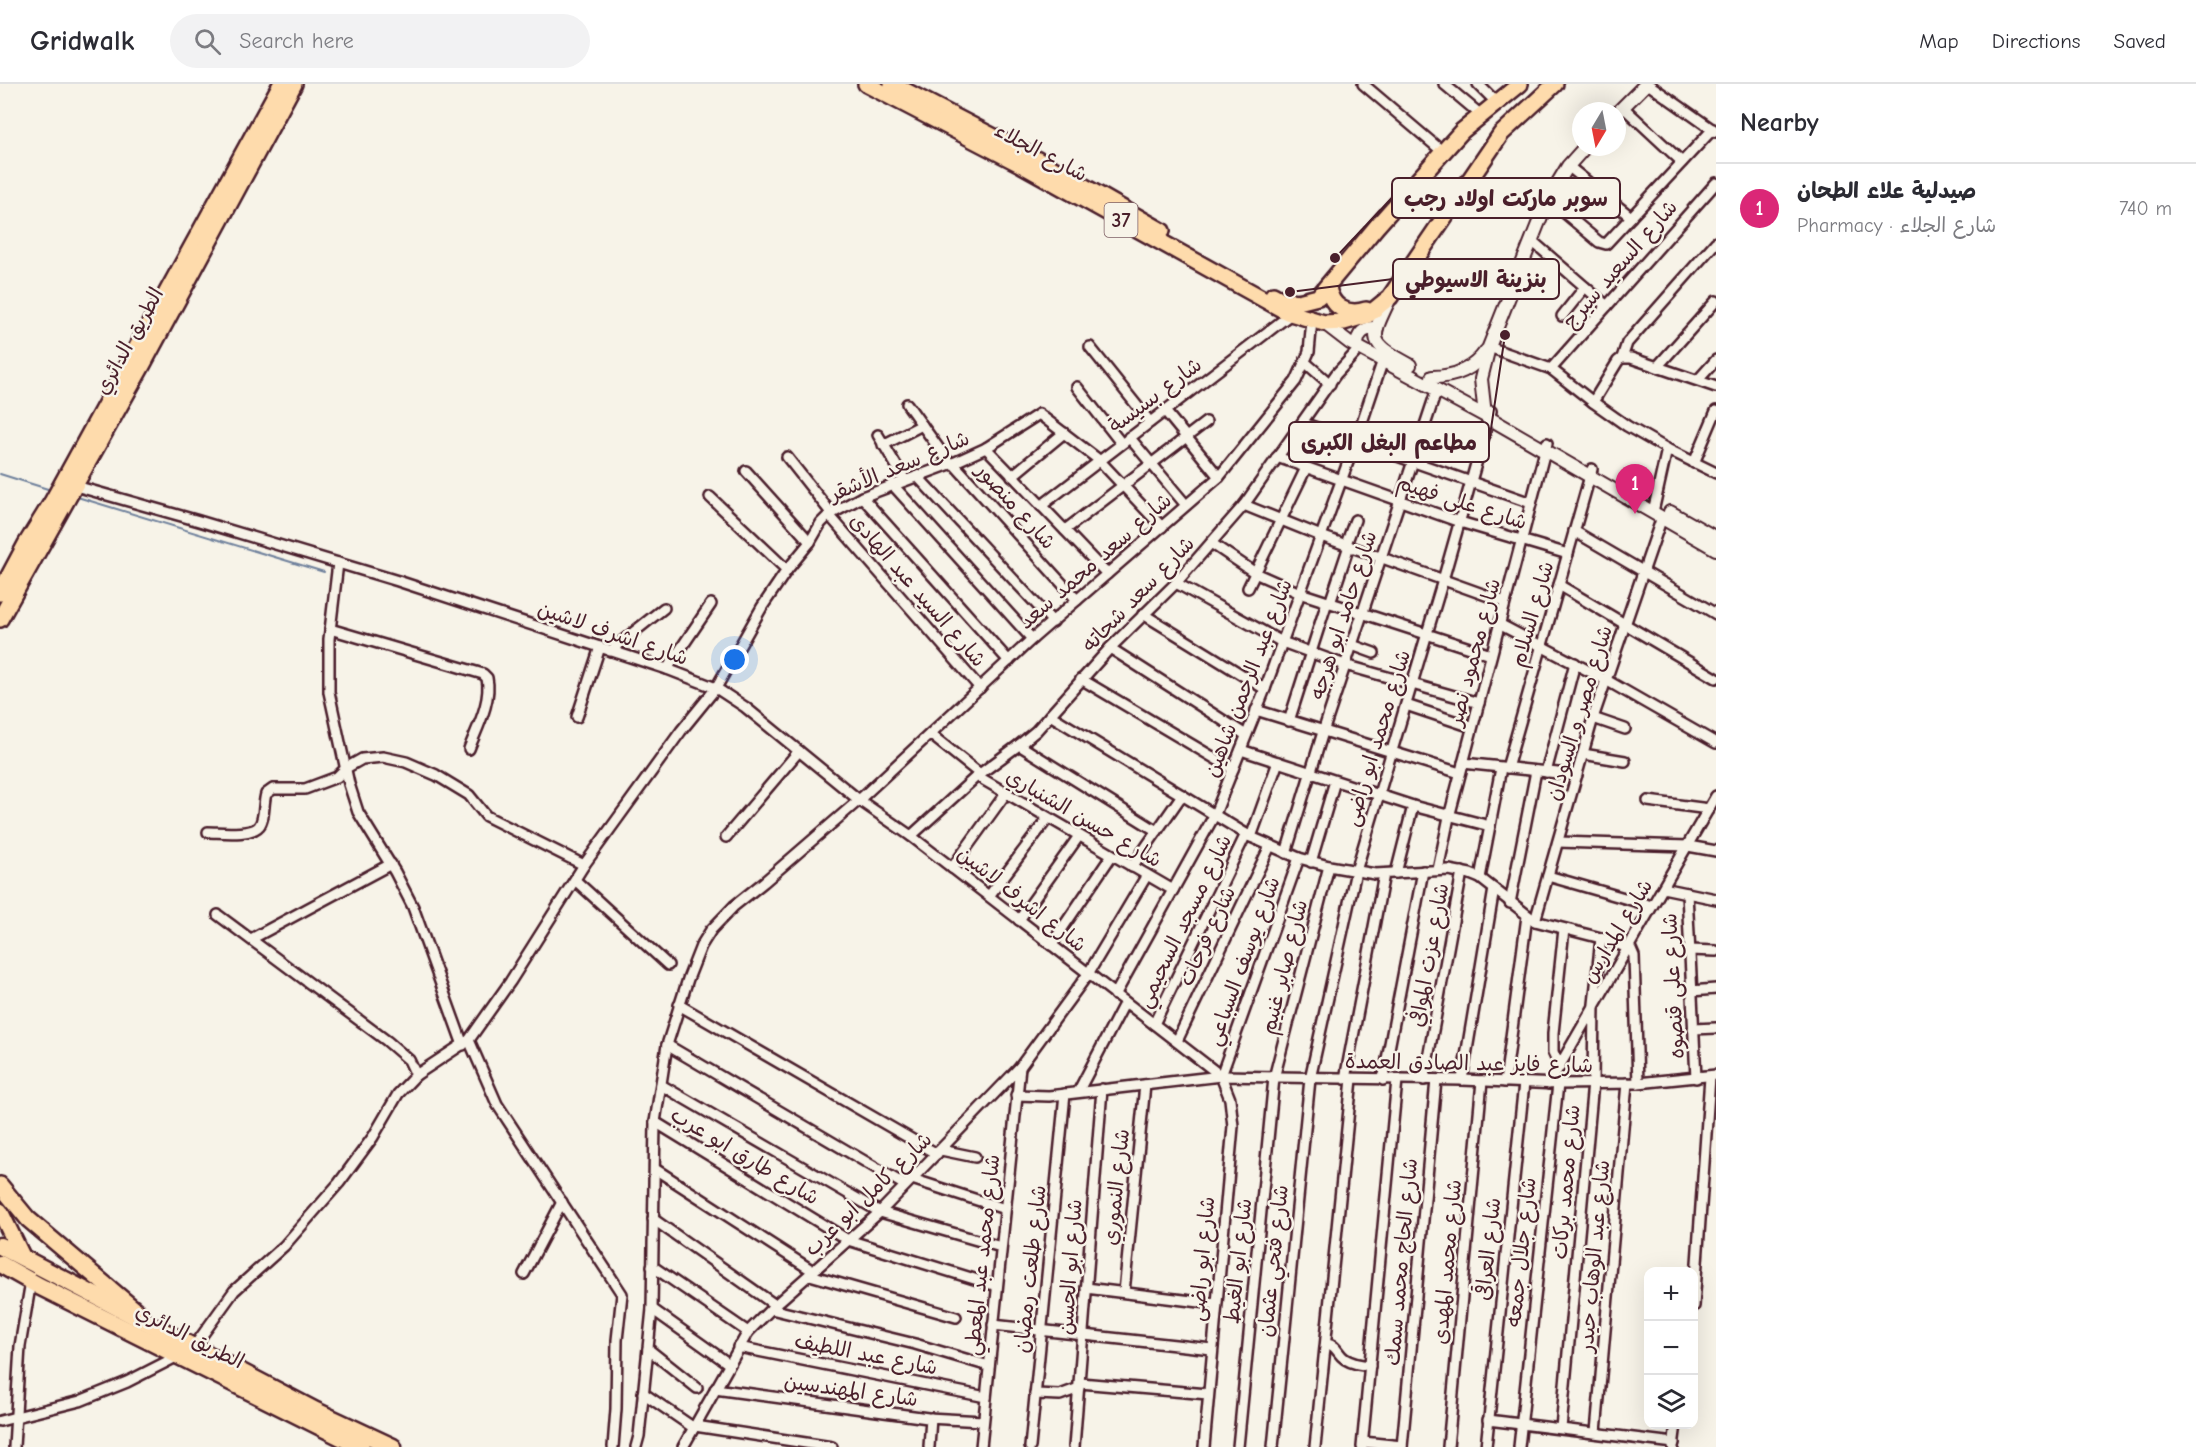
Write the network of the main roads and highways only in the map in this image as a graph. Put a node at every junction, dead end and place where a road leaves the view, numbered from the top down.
1 (281, 84) edge
2 (294, 84) edge
3 (866, 84) edge
4 (892, 84) edge
5 (1520, 84) edge
6 (1555, 84) edge
7 (1129, 218) junction
8 (1328, 287) junction
9 (1385, 301) junction
10 (68, 484) junction
11 (58, 505) junction
12 (0, 593) edge
13 (0, 619) edge
14 (0, 1185) edge
15 (0, 1211) edge
16 (0, 1246) edge
17 (23, 1258) junction
18 (0, 1264) edge
19 (158, 1330) junction
20 (361, 1447) edge
21 (393, 1447) edge

1 - 10 main road, الطريق الدائري
2 - 10 main road, الطريق الدائري
3 - 7 main road, شارع الجلاء / 37
4 - 7 main road, شارع الجلاء / 37
5 - 8 main road, 37
6 - 9 main road, 37
7 - 8 main road, شارع الجلاء / 37
7 - 9 main road, شارع الجلاء / 37
8 - 9 main road
10 - 11 main road, الطريق الدائري
11 - 12 main road, الطريق الدائري
11 - 13 main road, الطريق الدائري
14 - 19 main road, الطريق الدائري
15 - 17 main road
16 - 17 highway, الطريق الدائري
17 - 19 highway, الطريق الدائري
18 - 20 highway, الطريق الدائري
19 - 21 highway, الطريق الدائري

